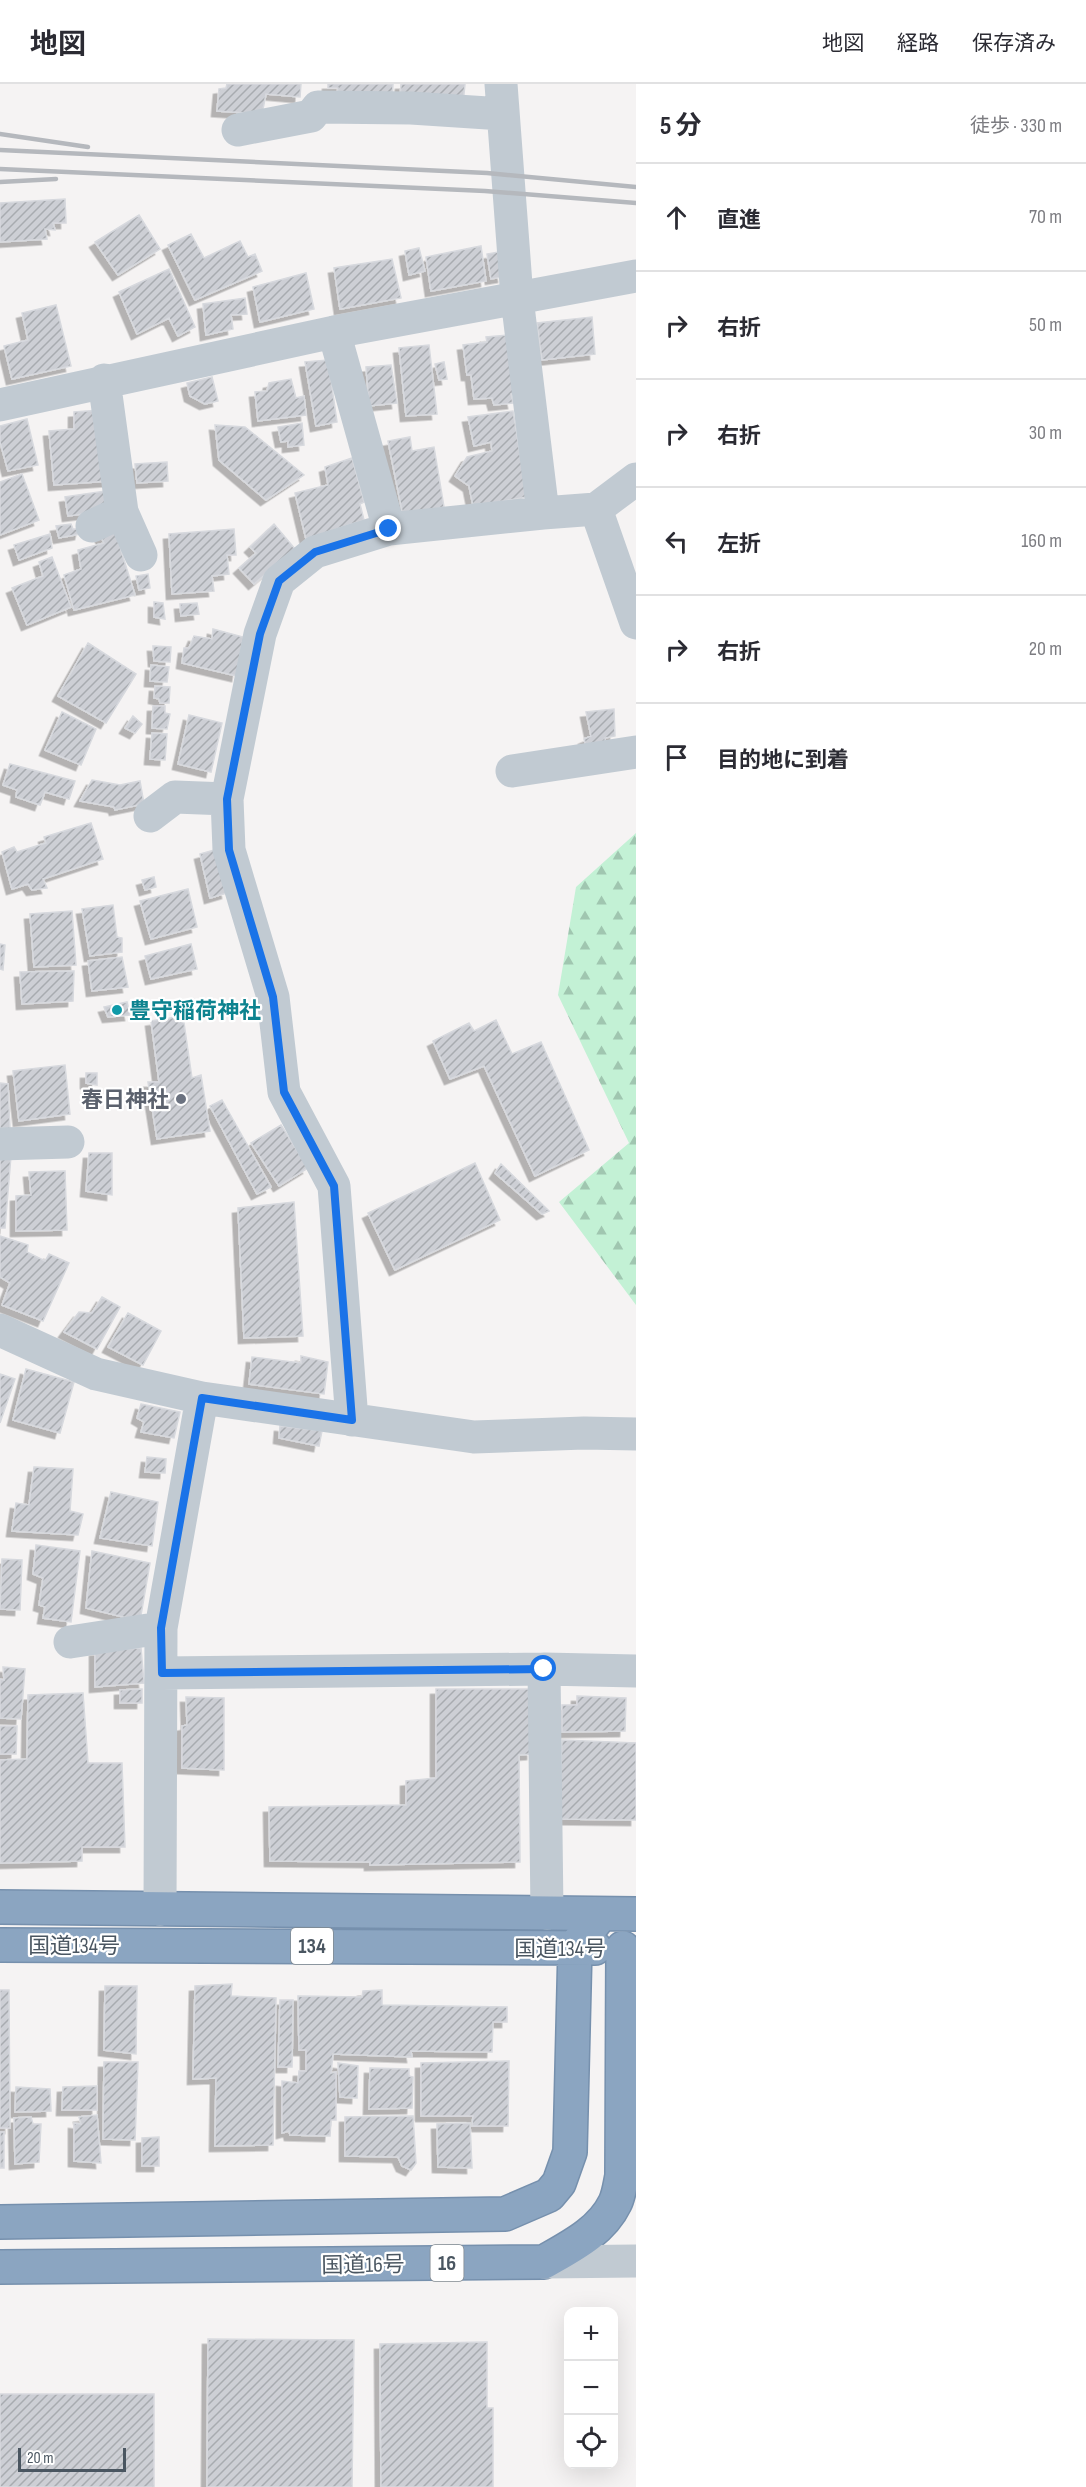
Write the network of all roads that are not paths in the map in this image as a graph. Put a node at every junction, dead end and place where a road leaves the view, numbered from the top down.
1 (320, 96) edge
2 (502, 99) edge
3 (238, 130) dead end
4 (636, 276) edge
5 (517, 298) junction
6 (334, 332) junction
7 (104, 381) junction
8 (0, 405) edge
9 (636, 479) edge
10 (596, 509) junction
11 (123, 512) junction
12 (543, 513) junction
13 (92, 526) dead end
14 (389, 529) junction
15 (141, 555) dead end
16 (630, 587) edge
17 (636, 623) edge
18 (636, 752) edge
19 (512, 771) dead end
20 (227, 799) junction
21 (150, 816) dead end
22 (68, 1142) dead end
23 (0, 1144) edge
24 (0, 1330) edge
25 (202, 1398) junction
26 (352, 1420) junction
27 (636, 1434) edge
28 (161, 1628) junction
29 (69, 1642) dead end
30 (544, 1669) junction
31 (636, 1671) edge
32 (162, 1673) junction
33 (0, 1907) edge
34 (160, 1909) junction
35 (547, 1913) junction
36 (601, 1914) junction
37 (636, 1914) edge
38 (0, 1945) edge
39 (575, 1947) junction
40 (630, 1948) edge
41 (623, 2158) junction
42 (636, 2187) edge
43 (0, 2222) edge
44 (636, 2261) edge
45 (544, 2262) junction
46 (0, 2267) edge

1 - 2 street
1 - 3 street
2 - 5 street
4 - 5 street
5 - 6 street
5 - 12 street
6 - 7 street
6 - 14 street
7 - 8 street
7 - 11 street
9 - 10 street
10 - 12 street
10 - 16 street
11 - 13 street
11 - 15 street
12 - 14 street
14 - 20 street
16 - 17 street
18 - 19 street
20 - 21 street
20 - 26 street
22 - 23 street
24 - 25 street
25 - 26 street
25 - 28 street
26 - 27 street
28 - 29 street
28 - 32 street
30 - 31 street
30 - 32 street
30 - 35 street
32 - 34 street
33 - 34 highway, 国道134号 / 134
34 - 35 highway, 国道134号 / 134
35 - 36 highway, 国道134号 / 134
36 - 37 highway
36 - 39 highway
36 - 40 highway, 国道134号
38 - 39 highway, 国道134号 / 134
39 - 40 highway, 国道134号 / 134
39 - 43 highway, 16
40 - 41 highway
41 - 42 street
41 - 45 highway
44 - 45 street
45 - 46 highway, 国道16号 / 16

